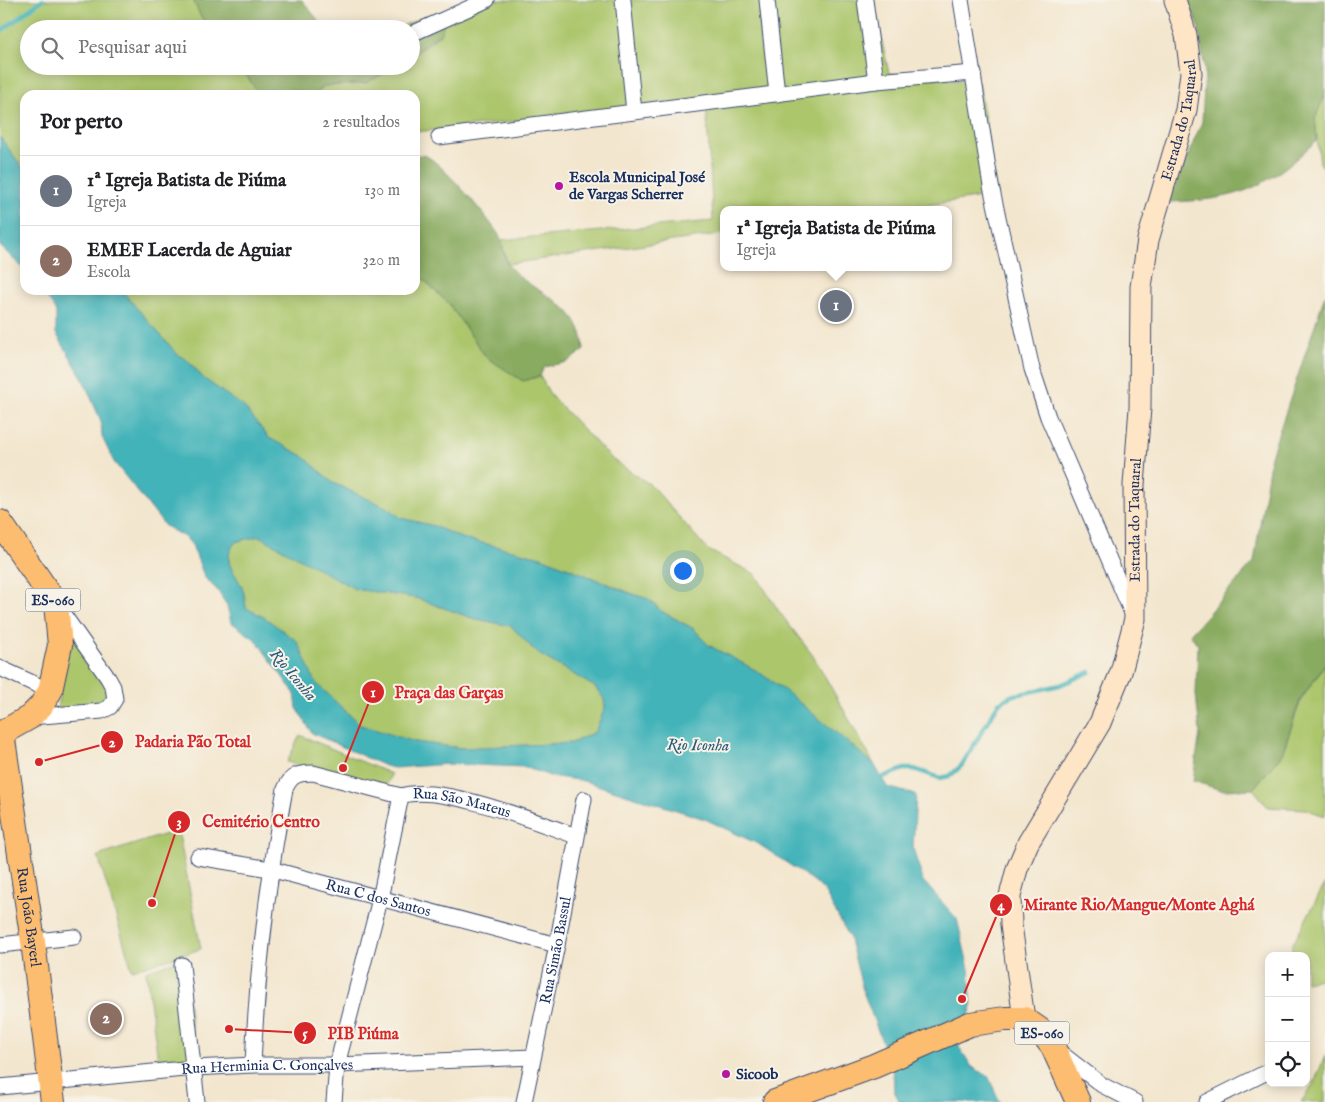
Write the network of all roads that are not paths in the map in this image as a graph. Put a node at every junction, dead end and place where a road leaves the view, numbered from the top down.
1 (487, 0) edge
2 (623, 0) edge
3 (767, 0) edge
4 (865, 0) edge
5 (961, 0) edge
6 (1175, 0) edge
7 (420, 30) edge
8 (974, 73) junction
9 (876, 81) junction
10 (777, 94) junction
11 (634, 112) junction
12 (439, 137) dead end
13 (0, 522) edge
14 (56, 604) junction
15 (1134, 619) junction
16 (0, 668) edge
17 (50, 691) junction
18 (30, 717) junction
19 (1, 734) edge
20 (401, 796) junction
21 (584, 799) dead end
22 (576, 836) junction
23 (198, 857) dead end
24 (270, 868) junction
25 (380, 898) junction
26 (74, 937) dead end
27 (33, 942) junction
28 (0, 945) edge
29 (557, 945) junction
30 (182, 965) dead end
31 (1024, 1019) junction
32 (1053, 1047) junction
33 (533, 1057) junction
34 (253, 1065) junction
35 (337, 1065) junction
36 (194, 1068) junction
37 (1265, 1072) edge
38 (0, 1087) edge
39 (52, 1092) edge
40 (197, 1102) edge
41 (334, 1102) edge
42 (524, 1102) edge
43 (776, 1102) edge
44 (1078, 1102) edge
45 (1135, 1102) edge
46 (1207, 1102) edge

1 - 7 street
2 - 11 street
3 - 10 street
4 - 9 street
5 - 8 street
6 - 15 street, Estrada do Taquaral
8 - 9 street
8 - 15 street
9 - 10 street
10 - 11 street
11 - 12 street
13 - 14 main road, ES-060
14 - 17 main road, ES-060
14 - 18 street
15 - 31 street, Estrada do Taquaral
16 - 17 street
17 - 18 main road, ES-060
18 - 19 main road, ES-060
19 - 27 main road, Rua João Bayerl / ES-060
20 - 22 street, Rua São Mateus
20 - 24 street, Rua São Mateus
20 - 25 street
21 - 22 street, Rua Simão Bassul
22 - 29 street, Rua Simão Bassul
23 - 24 street, Rua C dos Santos
24 - 25 street, Rua C dos Santos
24 - 34 street
25 - 29 street, Rua C dos Santos
25 - 35 street
26 - 27 street
27 - 28 street
27 - 39 main road, Rua João Bayerl / ES-060
29 - 33 street, Rua Simão Bassul
30 - 36 street
31 - 32 main road, ES-060
31 - 43 main road, ES-060
32 - 44 main road, ES-060
32 - 45 street
33 - 35 street, Rua Herminia C. Gonçalves
33 - 42 street, Rua Simão Bassul
34 - 35 street, Rua Herminia C. Gonçalves
34 - 36 street, Rua Herminia C. Gonçalves
35 - 41 street
36 - 39 street, Rua Herminia C. Gonçalves
36 - 40 street
37 - 46 street
38 - 39 street, Rua Herminia C. Gonçalves

